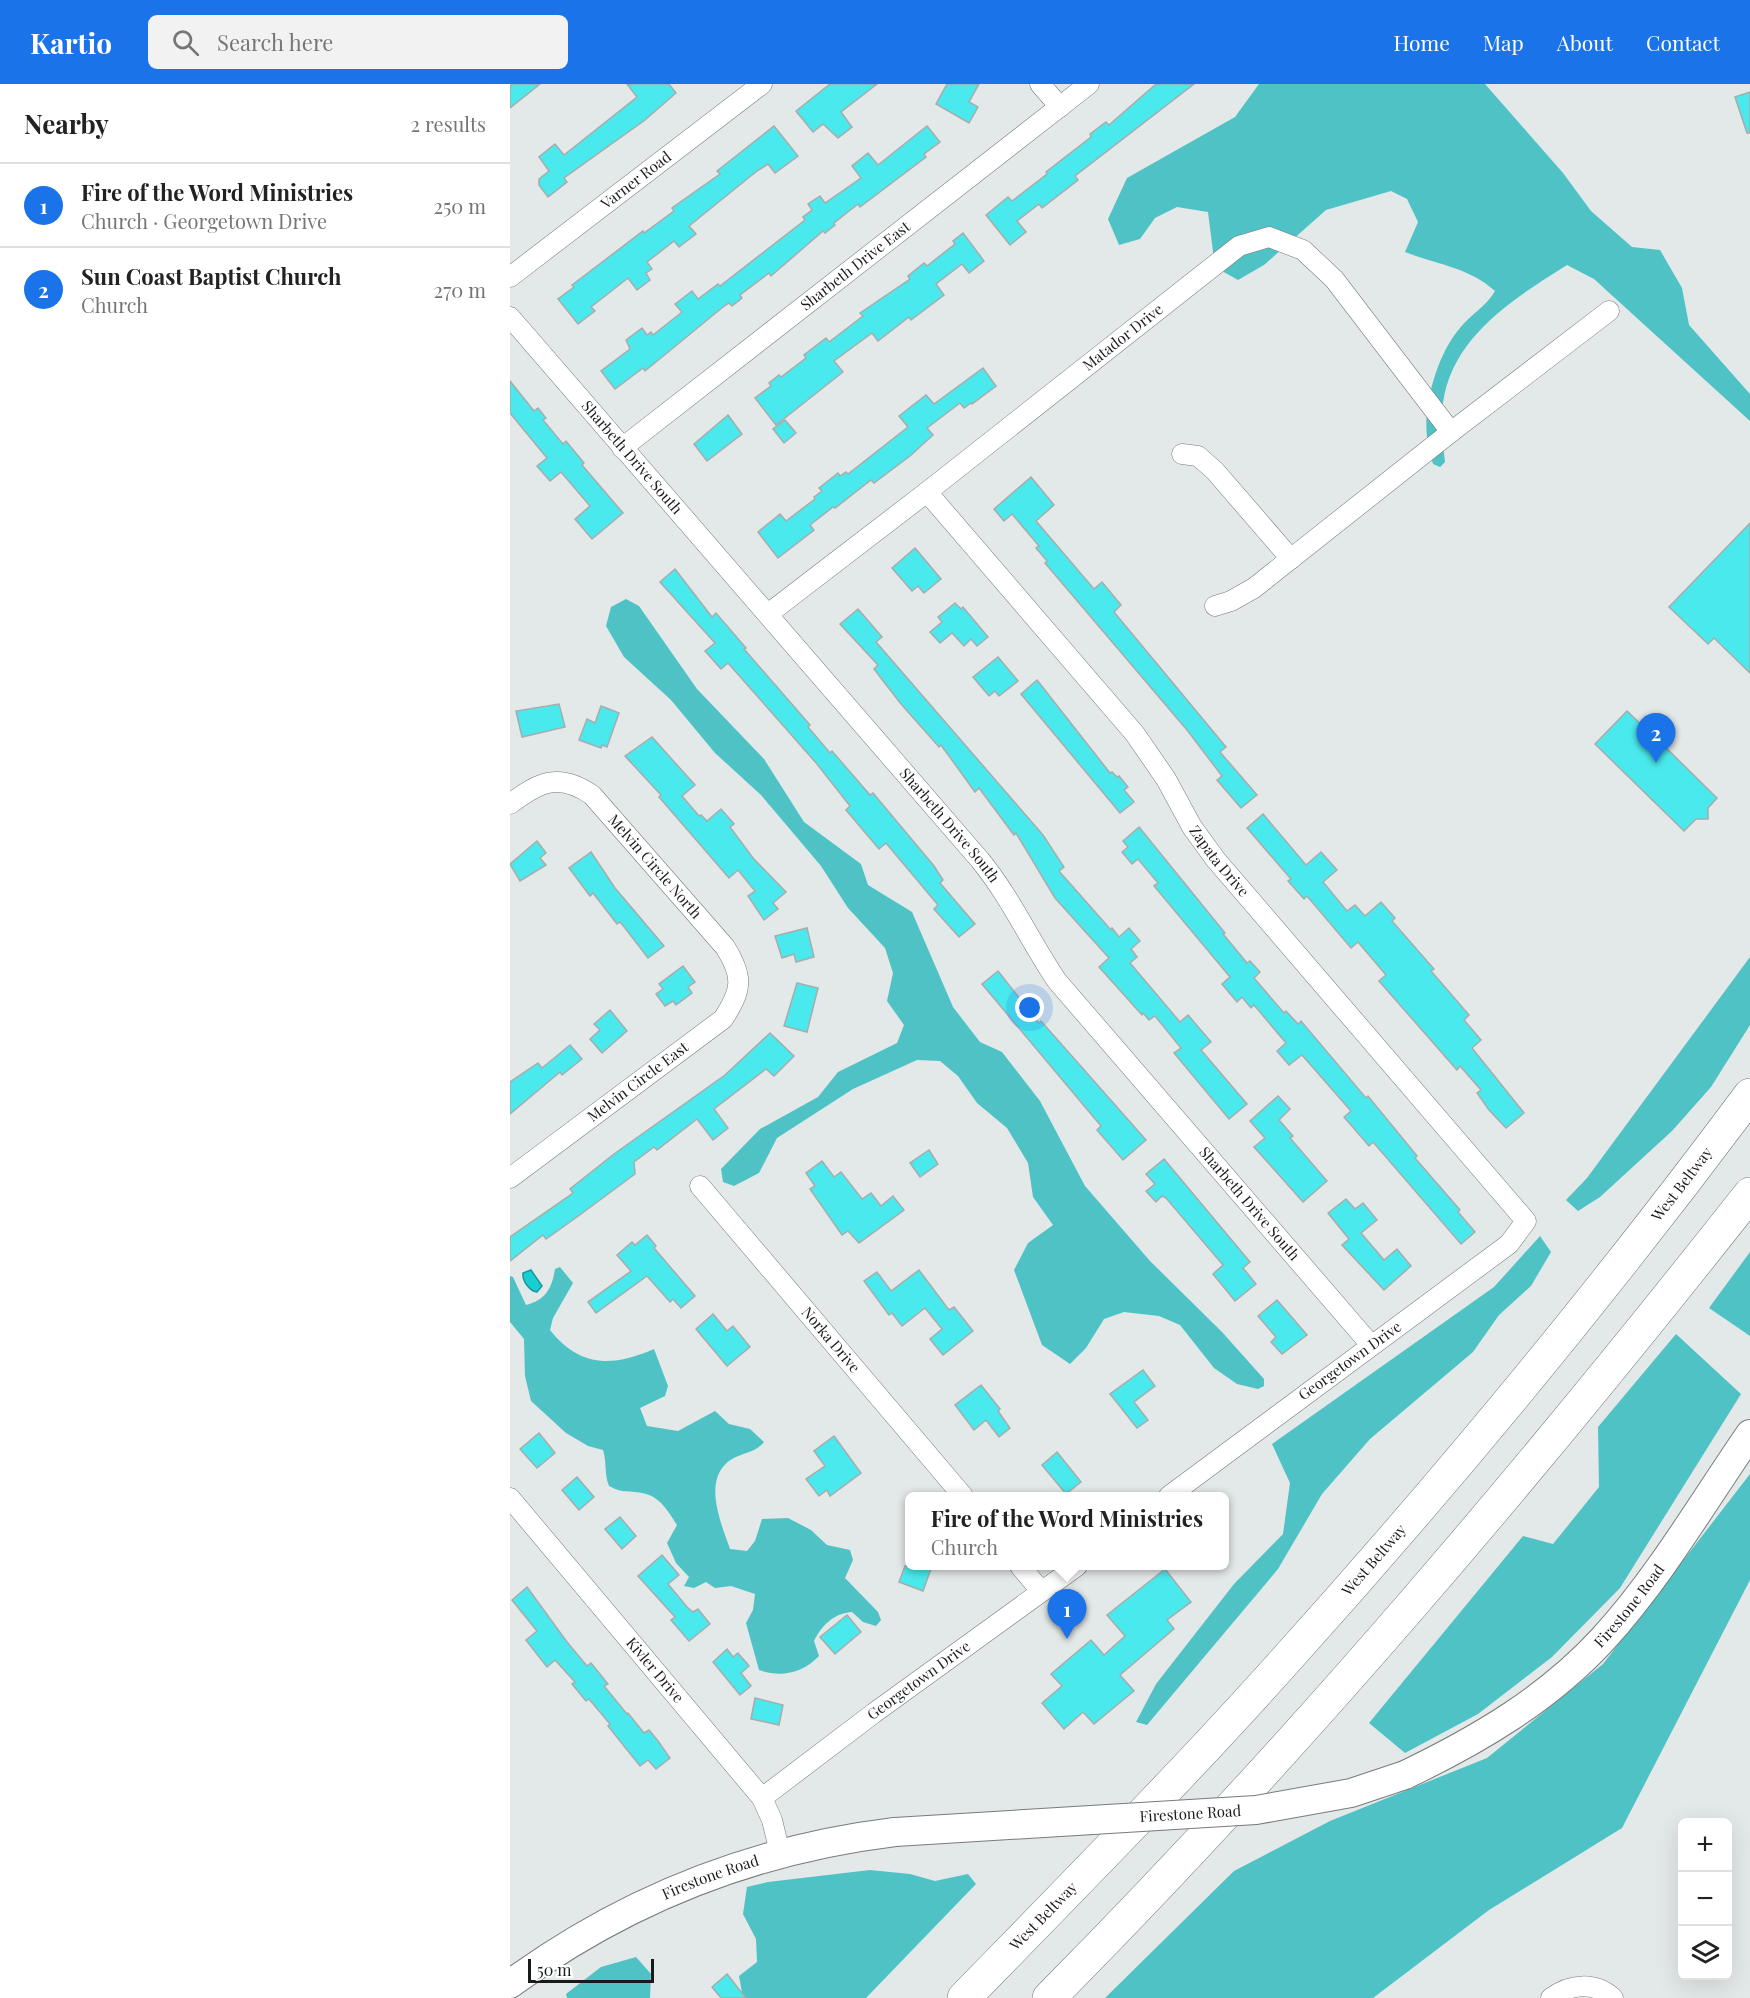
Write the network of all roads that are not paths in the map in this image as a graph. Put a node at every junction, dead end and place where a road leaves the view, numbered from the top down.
1 (762, 84) edge
2 (1040, 84) edge
3 (1089, 84) edge
4 (1060, 107) junction
5 (510, 278) edge
6 (1609, 311) dead end
7 (510, 317) edge
8 (1451, 432) junction
9 (622, 448) junction
10 (1182, 454) dead end
11 (927, 492) junction
12 (1291, 559) junction
13 (1215, 606) dead end
14 (768, 614) junction
15 (510, 804) edge
16 (737, 970) joint
17 (1750, 1095) edge
18 (510, 1178) edge
19 (700, 1186) dead end
20 (1750, 1194) edge
21 (1526, 1221) joint
22 (1371, 1345) junction
23 (1750, 1434) edge
24 (959, 1492) edge
25 (1176, 1492) edge
26 (510, 1498) edge
27 (1023, 1570) edge
28 (1071, 1570) edge
29 (1041, 1591) junction
30 (762, 1798) junction
31 (780, 1853) junction
32 (510, 1984) edge
33 (964, 1998) edge
34 (1049, 1998) edge
35 (1551, 1998) edge
36 (1613, 1998) edge

1 - 5 street, Varner Road
2 - 4 street
3 - 4 street, Sharbeth Drive East
4 - 9 street, Sharbeth Drive East
6 - 8 street
7 - 9 street, Sharbeth Drive South
8 - 11 street, Matador Drive
8 - 12 street
9 - 14 street, Sharbeth Drive South
10 - 12 street
11 - 14 street, Matador Drive
11 - 21 street, Zapata Drive
12 - 13 street
14 - 22 street, Sharbeth Drive South
15 - 16 street, Melvin Circle North
16 - 18 street, Melvin Circle East
17 - 33 highway, West Beltway
19 - 24 street, Norka Drive
20 - 34 highway
21 - 22 street, Georgetown Drive
22 - 25 street, Georgetown Drive
23 - 31 street, Firestone Road, bridge
26 - 30 street, Kivler Drive
27 - 29 street
28 - 29 street, Georgetown Drive
29 - 30 street, Georgetown Drive
30 - 31 street, Kivler Drive
31 - 32 street, Firestone Road
35 - 36 street

